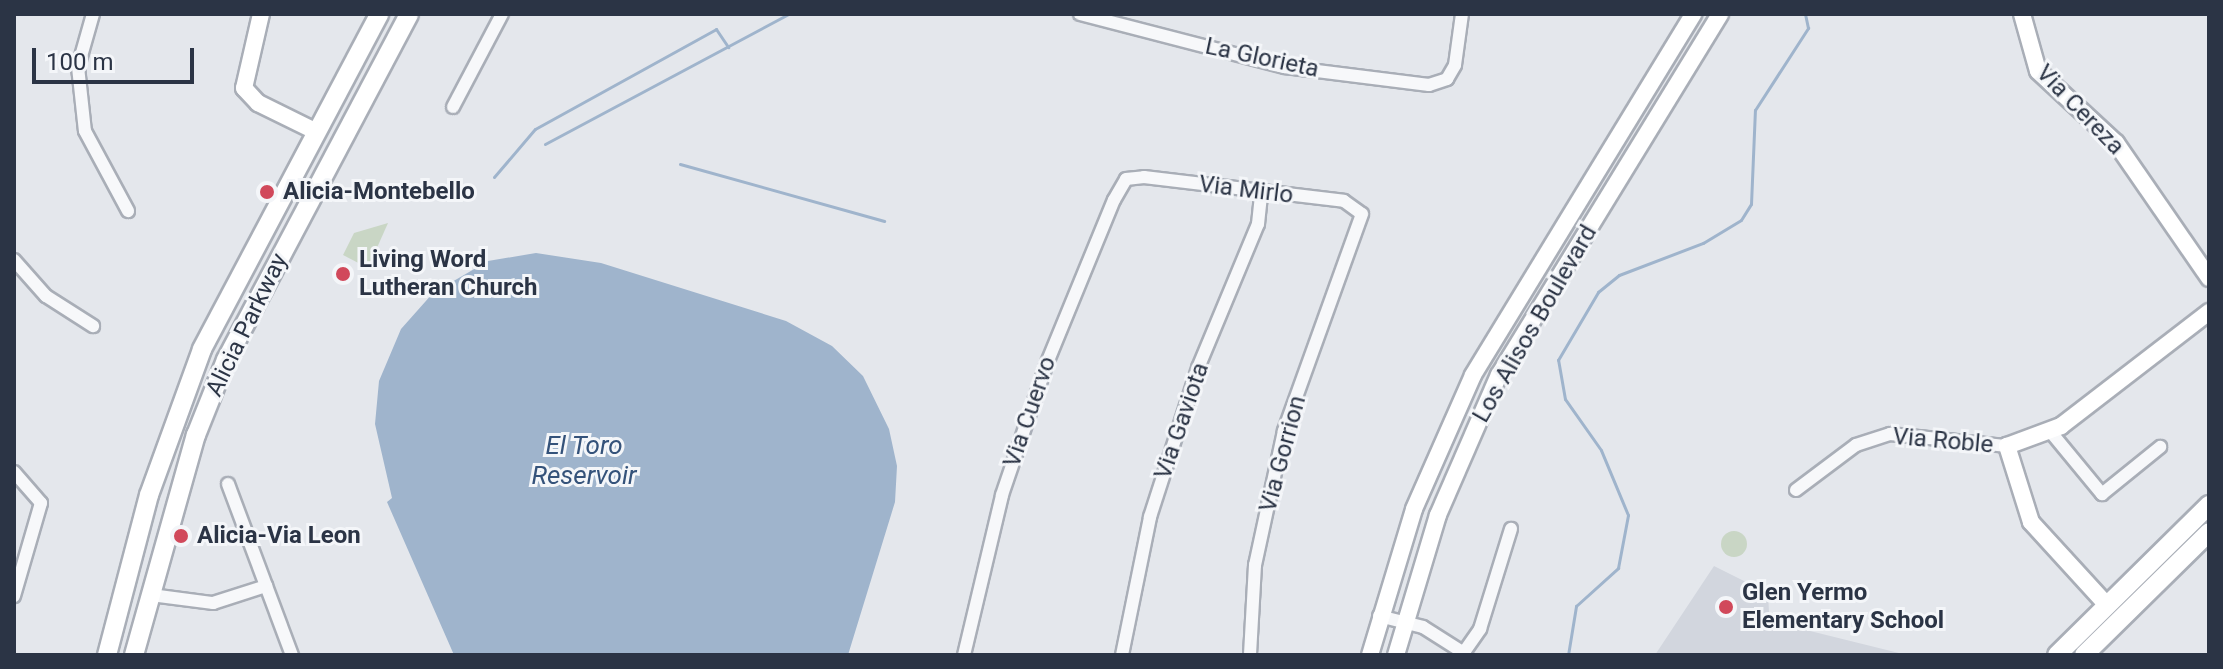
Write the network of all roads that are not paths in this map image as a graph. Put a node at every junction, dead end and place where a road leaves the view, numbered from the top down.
1 (93, 14) edge
2 (261, 14) edge
3 (379, 14) edge
4 (409, 14) edge
5 (502, 14) edge
6 (1080, 14) edge
7 (1462, 14) edge
8 (1693, 14) edge
9 (1720, 14) edge
10 (2022, 14) edge
11 (378, 71) junction
12 (453, 107) dead end
13 (317, 132) junction
14 (1126, 179) joint
15 (1261, 194) junction
16 (128, 211) dead end
17 (1362, 214) joint
18 (281, 252) junction
19 (14, 260) edge
20 (2209, 278) edge
21 (2209, 312) edge
22 (93, 326) dead end
23 (2050, 431) junction
24 (2007, 446) junction
25 (2160, 447) dead end
26 (14, 472) edge
27 (228, 484) dead end
28 (1796, 490) dead end
29 (2209, 505) edge
30 (1511, 529) dead end
31 (2209, 532) edge
32 (266, 586) junction
33 (125, 589) junction
34 (14, 594) edge
35 (151, 595) junction
36 (2105, 603) junction
37 (1379, 616) junction
38 (2119, 617) junction
39 (1404, 622) junction
40 (1463, 654) edge
41 (107, 655) edge
42 (134, 655) edge
43 (292, 655) edge
44 (964, 655) edge
45 (1122, 655) edge
46 (1250, 655) edge
47 (1370, 655) edge
48 (1396, 655) edge
49 (2057, 655) edge
50 (2084, 655) edge

1 - 16 street
2 - 13 main road
3 - 13 main road, Alicia Parkway
4 - 11 main road, Alicia Parkway
5 - 12 street
6 - 7 street, La Glorieta
8 - 37 main road, Los Alisos Boulevard
9 - 39 main road, Los Alisos Boulevard
10 - 20 main road, Via Cereza
11 - 13 main road
11 - 18 main road, Alicia Parkway
13 - 18 main road
13 - 33 main road, Alicia Parkway
14 - 15 street, Via Mirlo
14 - 44 street, Via Cuervo
15 - 17 street, Via Mirlo
15 - 45 street, Via Gaviota
17 - 46 street, Via Gorrion
18 - 35 main road, Alicia Parkway
19 - 22 street
21 - 23 main road, Via Roble
23 - 24 main road, Via Roble
23 - 25 street
24 - 28 street, Via Roble
24 - 36 main road
26 - 34 street
27 - 32 street
29 - 36 main road
30 - 40 street
31 - 38 main road
32 - 35 street
32 - 43 street
33 - 35 main road
33 - 41 main road, Alicia Parkway
35 - 42 main road, Alicia Parkway
36 - 38 street
36 - 49 main road
37 - 39 street
37 - 47 main road, Los Alisos Boulevard
38 - 50 main road
39 - 40 street
39 - 48 main road, Los Alisos Boulevard

